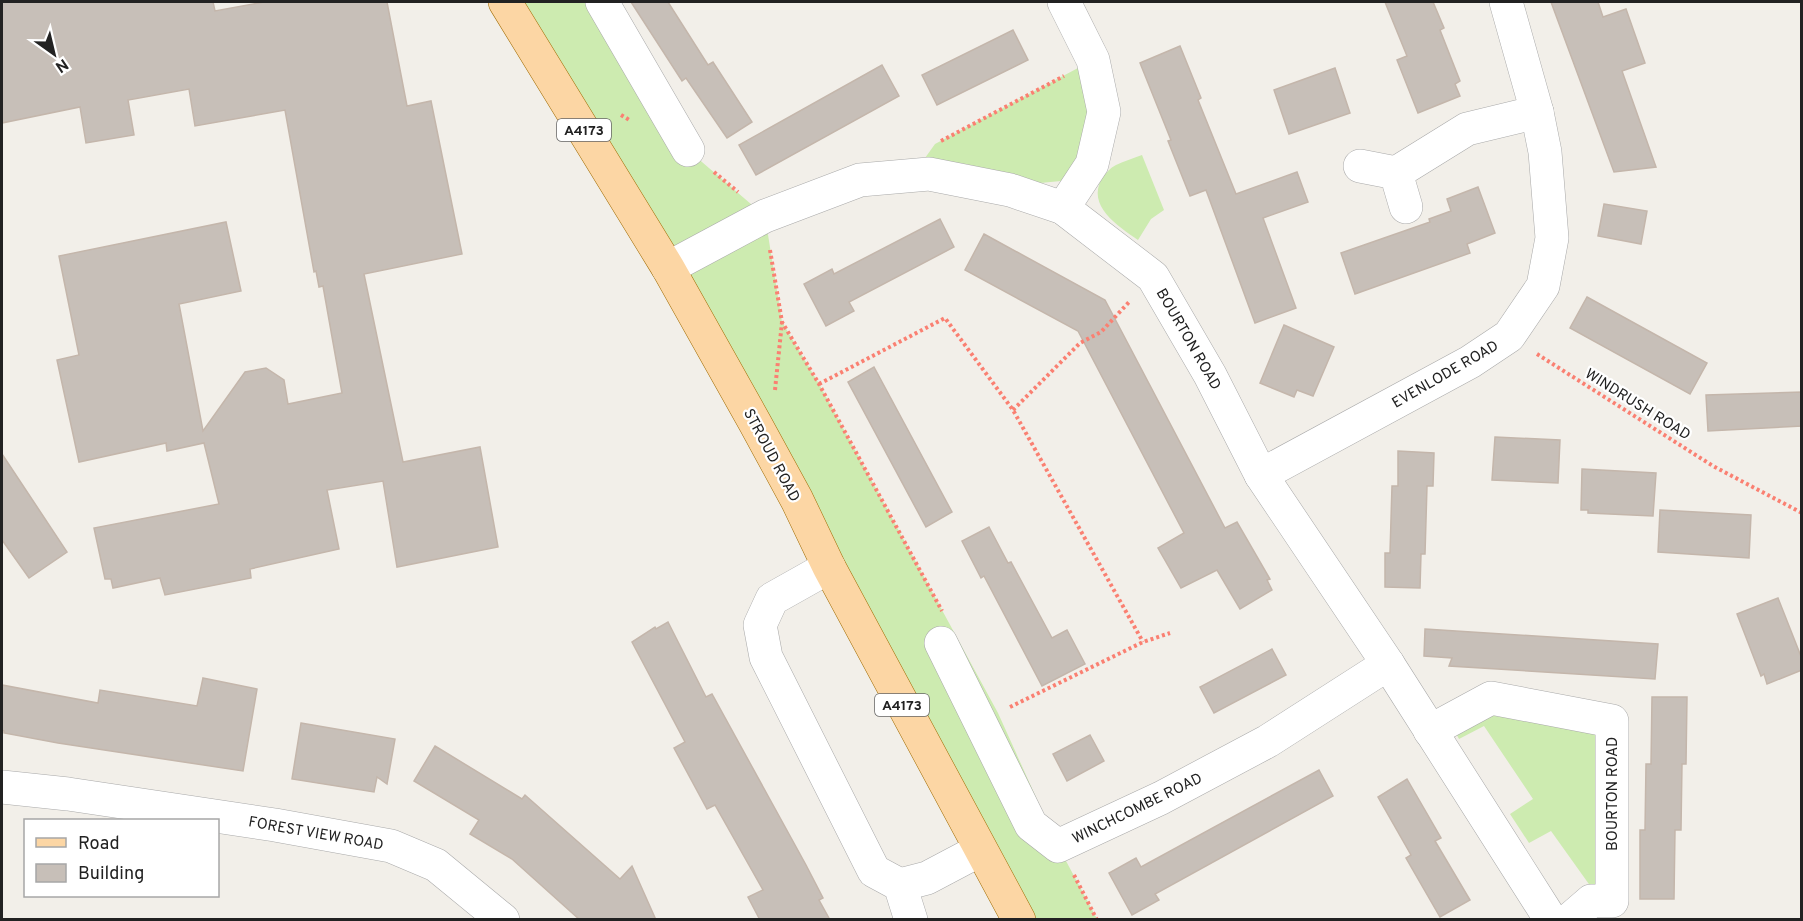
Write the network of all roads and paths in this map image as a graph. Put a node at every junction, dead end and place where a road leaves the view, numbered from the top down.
1 (505, 2) edge
2 (602, 2) edge
3 (1064, 2) edge
4 (1506, 2) edge
5 (1094, 60) junction
6 (1537, 112) junction
7 (935, 144) dead end
8 (688, 150) joint
9 (1360, 166) dead end
10 (1396, 173) junction
11 (1406, 207) dead end
12 (1063, 208) junction
13 (765, 216) junction
14 (668, 268) junction
15 (1153, 277) junction
16 (782, 322) junction
17 (1509, 336) junction
18 (819, 384) junction
19 (775, 396) dead end
20 (1013, 410) junction
21 (1261, 475) junction
22 (1802, 513) edge
23 (829, 567) junction
24 (942, 627) joint
25 (1170, 633) dead end
26 (1143, 642) junction
27 (1388, 664) junction
28 (1008, 708) dead end
29 (1430, 730) junction
30 (2, 788) edge
31 (1058, 846) junction
32 (980, 850) junction
33 (900, 885) junction
34 (503, 920) edge
35 (911, 920) edge
36 (1020, 920) edge
37 (1097, 920) edge
38 (1551, 920) edge
39 (1569, 920) edge

1 - 14 main road, STROUD ROAD / A4173
2 - 8 street
3 - 5 street
4 - 6 street, EVENLODE ROAD
5 - 7 path
5 - 12 street
6 - 10 street
6 - 17 street, EVENLODE ROAD
8 - 13 path
9 - 10 street
10 - 11 street
12 - 13 street, BOURTON ROAD
12 - 15 street, BOURTON ROAD
13 - 14 street, BOURTON ROAD
13 - 16 path
14 - 23 main road, STROUD ROAD / A4173
15 - 20 path
15 - 21 street, BOURTON ROAD
16 - 18 path
16 - 19 path
17 - 21 street, EVENLODE ROAD
17 - 22 path, WINDRUSH ROAD
18 - 20 path
18 - 24 path
20 - 26 path
21 - 27 street, BOURTON ROAD
23 - 32 main road, STROUD ROAD / A4173
23 - 33 street
24 - 31 street, WINCHCOMBE ROAD
25 - 26 path
26 - 28 path
27 - 29 street, BOURTON ROAD
27 - 31 street, WINCHCOMBE ROAD
29 - 38 street, BOURTON ROAD
29 - 39 street, BOURTON ROAD
30 - 34 street, FOREST VIEW ROAD
31 - 37 path
32 - 33 street
32 - 36 main road, STROUD ROAD / A4173
33 - 35 street

